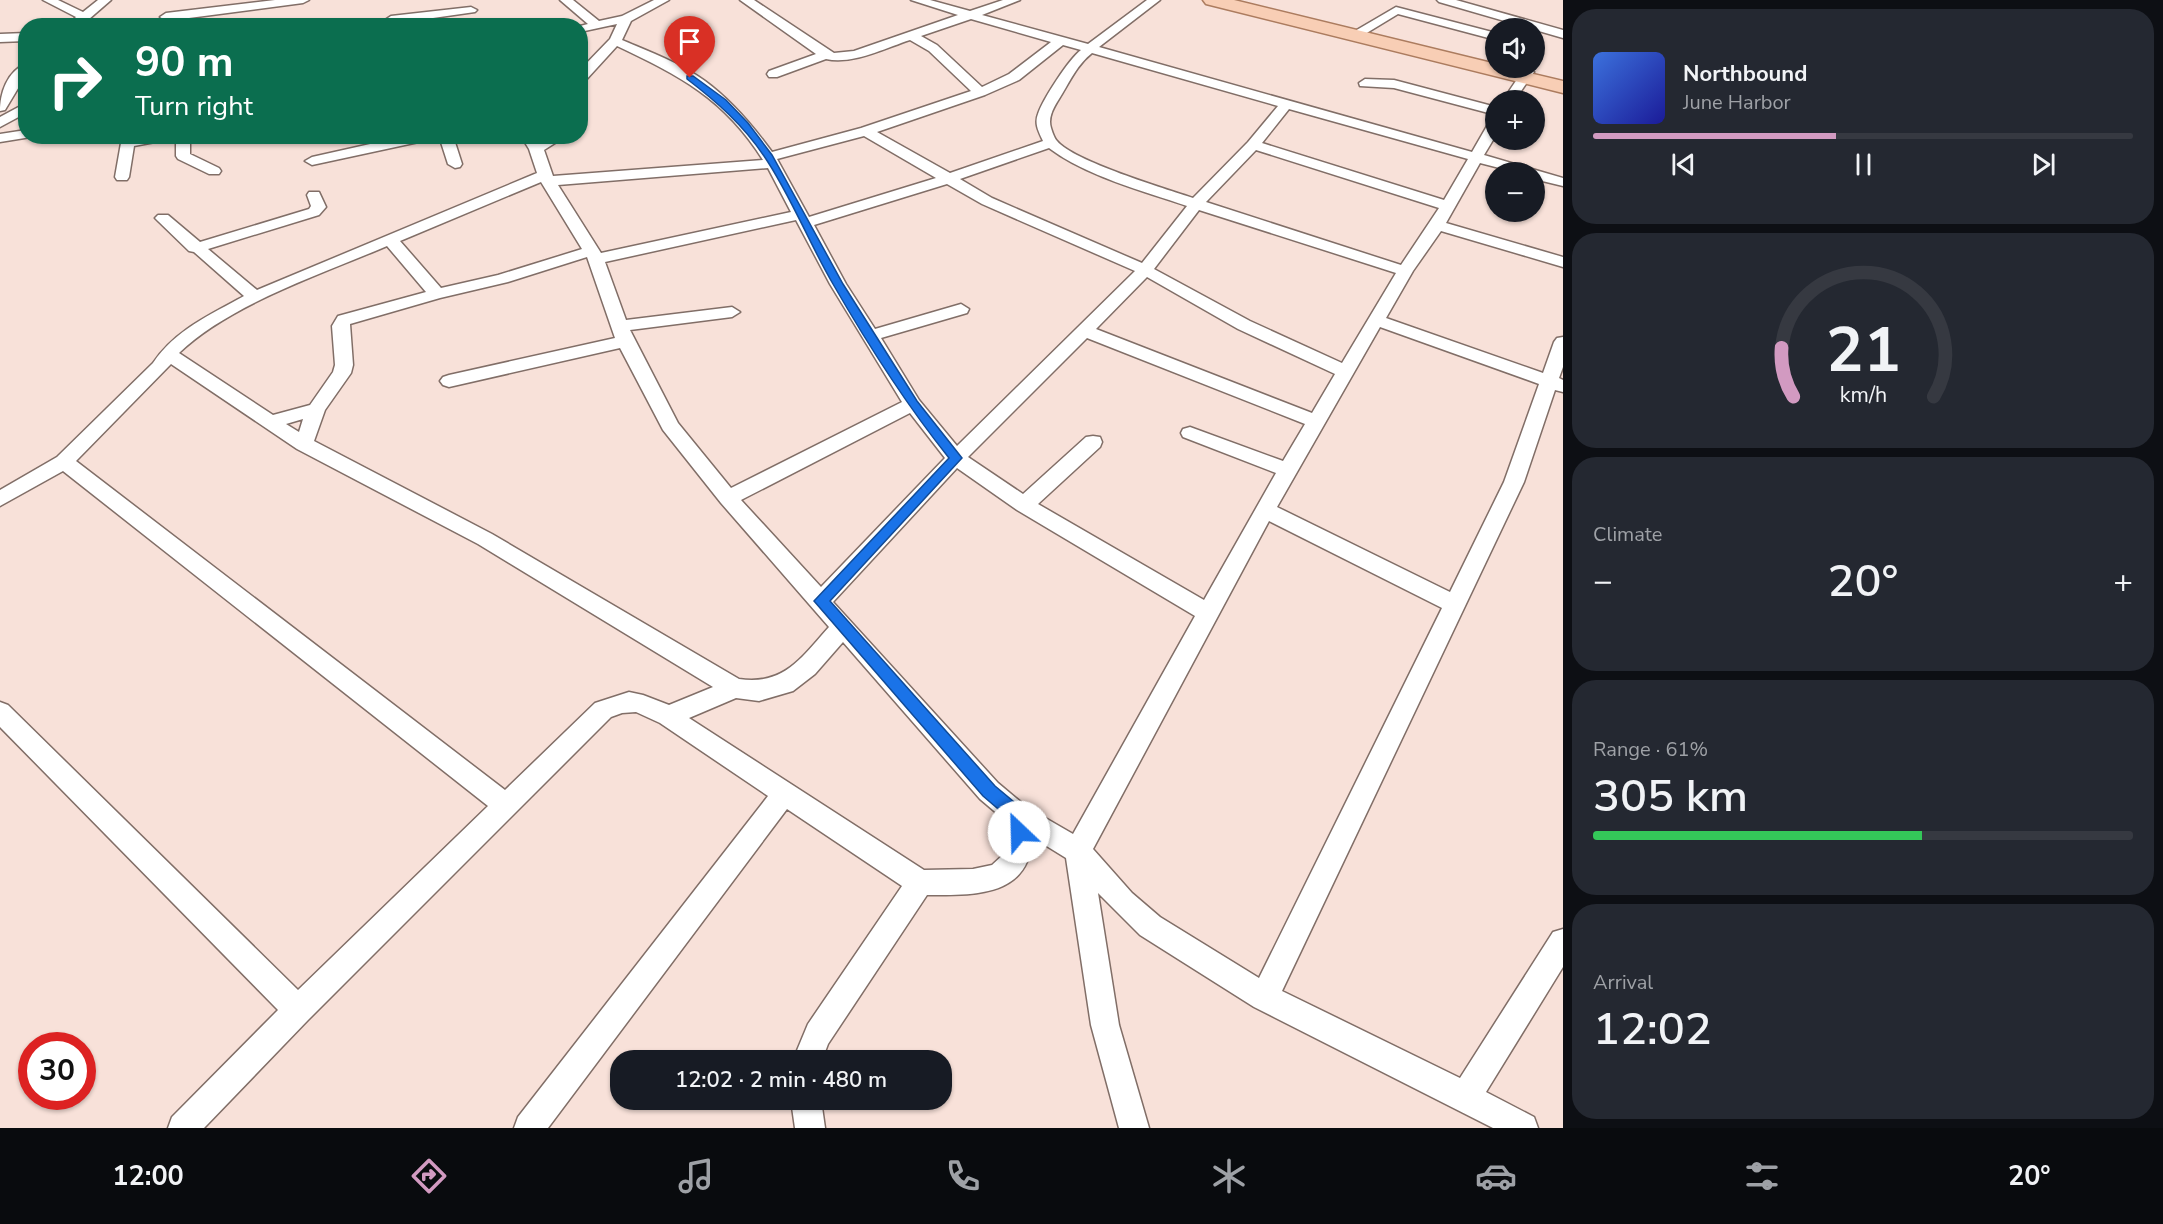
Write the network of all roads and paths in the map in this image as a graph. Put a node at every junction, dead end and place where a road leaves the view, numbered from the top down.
1 (49, 0) edge
2 (105, 0) edge
3 (184, 0) edge
4 (303, 0) edge
5 (567, 0) edge
6 (663, 0) edge
7 (746, 0) edge
8 (917, 0) edge
9 (1014, 0) edge
10 (1154, 0) edge
11 (1212, 0) edge
12 (1237, 0) edge
13 (1410, 0) edge
14 (1443, 0) edge
15 (282, 3) junction
16 (469, 5) edge
17 (1396, 10) junction
18 (970, 16) junction
19 (85, 17) joint
20 (166, 17) joint
21 (254, 18) edge
22 (401, 18) edge
23 (626, 19) junction
24 (598, 26) junction
25 (588, 28) edge
26 (1361, 31) junction
27 (1485, 34) edge
28 (1563, 34) edge
29 (911, 35) junction
30 (18, 37) edge
31 (0, 38) edge
32 (1061, 40) junction
33 (615, 41) junction
34 (1090, 48) junction
35 (825, 56) junction
36 (1485, 63) edge
37 (1485, 63) edge
38 (588, 70) edge
39 (18, 73) edge
40 (774, 74) dead end
41 (0, 76) edge
42 (1545, 77) edge
43 (18, 78) edge
44 (1537, 78) edge
45 (1563, 81) edge
46 (1365, 83) dead end
47 (1563, 87) edge
48 (980, 92) junction
49 (1287, 103) junction
50 (0, 107) edge
51 (1485, 108) edge
52 (18, 112) edge
53 (0, 123) edge
54 (866, 131) junction
55 (18, 135) edge
56 (0, 138) edge
57 (1485, 141) edge
58 (1051, 143) junction
59 (128, 144) edge
60 (183, 144) edge
61 (391, 144) edge
62 (449, 144) edge
63 (532, 144) edge
64 (1253, 145) junction
65 (1476, 157) junction
66 (771, 160) junction
67 (312, 161) dead end
68 (1494, 162) edge
69 (455, 164) dead end
70 (214, 171) dead end
71 (122, 177) dead end
72 (1545, 177) edge
73 (546, 178) junction
74 (950, 178) junction
75 (1563, 182) edge
76 (314, 195) dead end
77 (1196, 204) junction
78 (1448, 206) junction
79 (163, 218) dead end
80 (801, 219) junction
81 (1437, 225) junction
82 (390, 238) junction
83 (195, 248) junction
84 (594, 255) junction
85 (1563, 262) edge
86 (1145, 270) junction
87 (1405, 271) junction
88 (437, 294) junction
89 (255, 297) junction
90 (961, 309) dead end
91 (732, 312) dead end
92 (1376, 320) junction
93 (1083, 330) junction
94 (622, 334) junction
95 (870, 336) junction
96 (1563, 342) edge
97 (168, 354) junction
98 (1346, 372) junction
99 (449, 381) dead end
100 (1555, 383) edge
101 (912, 404) junction
102 (316, 409) junction
103 (270, 422) junction
104 (1317, 422) junction
105 (1190, 433) dead end
106 (1093, 442) dead end
107 (304, 444) junction
108 (956, 458) junction
109 (64, 462) junction
110 (1287, 470) junction
111 (728, 498) junction
112 (0, 499) edge
113 (1024, 505) junction
114 (1265, 510) junction
115 (821, 601) junction
116 (1456, 605) junction
117 (1208, 613) junction
118 (843, 626) junction
119 (735, 688) junction
120 (0, 712) edge
121 (668, 716) junction
122 (783, 794) junction
123 (507, 806) junction
124 (1019, 816) junction
125 (1078, 851) junction
126 (920, 883) junction
127 (1563, 942) edge
128 (1264, 997) junction
129 (298, 1010) junction
130 (811, 1050) edge
131 (1466, 1096) junction
132 (807, 1110) edge
133 (183, 1128) edge
134 (530, 1128) edge
135 (810, 1128) edge
136 (1134, 1128) edge
137 (1523, 1128) edge

1 - 19 street
2 - 19 street
3 - 20 street
4 - 15 street
5 - 24 street
6 - 23 street
7 - 35 street
8 - 18 street
9 - 18 street
10 - 34 street
11 - 36 main road
12 - 26 main road
13 - 17 street
14 - 28 street
15 - 20 street
15 - 21 street
16 - 22 street
17 - 26 street
17 - 27 street
18 - 29 street
18 - 32 street
23 - 24 street
23 - 33 street
24 - 25 street
26 - 37 main road
29 - 35 street
29 - 48 street
30 - 31 street
32 - 34 street
32 - 48 street
33 - 38 street
33 - 66 street
34 - 49 street
34 - 58 street
35 - 40 street
39 - 41 street
42 - 45 main road
43 - 50 street
44 - 47 main road
46 - 51 street
48 - 54 street
49 - 64 street
49 - 65 street
52 - 53 street
54 - 66 street
54 - 74 street
55 - 56 street
57 - 65 street
58 - 74 street
58 - 77 street
59 - 71 street
60 - 70 street
61 - 67 street
62 - 69 street
63 - 73 street
64 - 77 street
64 - 78 street
65 - 68 street
65 - 78 street
66 - 73 street
66 - 80 street
72 - 75 street
73 - 82 street
73 - 84 street
74 - 80 street
74 - 86 street
76 - 83 street
77 - 86 street
77 - 87 street
78 - 81 street
79 - 83 street
80 - 84 street
80 - 95 street
81 - 85 street
81 - 87 street
82 - 88 street
82 - 89 street
83 - 89 street
84 - 88 street
84 - 94 street
86 - 93 street
86 - 98 street
87 - 92 street
88 - 102 street
89 - 97 street
90 - 95 street
91 - 94 street
92 - 98 street
92 - 100 street
93 - 104 street
93 - 108 street
94 - 99 street
94 - 111 street
95 - 101 street
96 - 100 street
97 - 103 street
97 - 109 street
98 - 104 street
100 - 116 street
101 - 108 street
101 - 111 street
102 - 103 street
102 - 107 street
103 - 107 street
104 - 110 street
105 - 110 street
106 - 113 street
107 - 119 street
108 - 113 street
108 - 115 street
109 - 112 street
109 - 123 street
110 - 114 street
111 - 115 street
113 - 117 street
114 - 116 street
114 - 117 street
115 - 118 street
116 - 128 street
117 - 125 street
118 - 119 street
118 - 124 street
119 - 121 street
120 - 129 street
121 - 122 street
121 - 123 street
122 - 126 street
122 - 134 street
123 - 129 street
124 - 125 street
124 - 126 street
125 - 128 street
125 - 136 street
126 - 130 street
127 - 131 street
128 - 131 street
129 - 133 street
131 - 137 street
132 - 135 street

